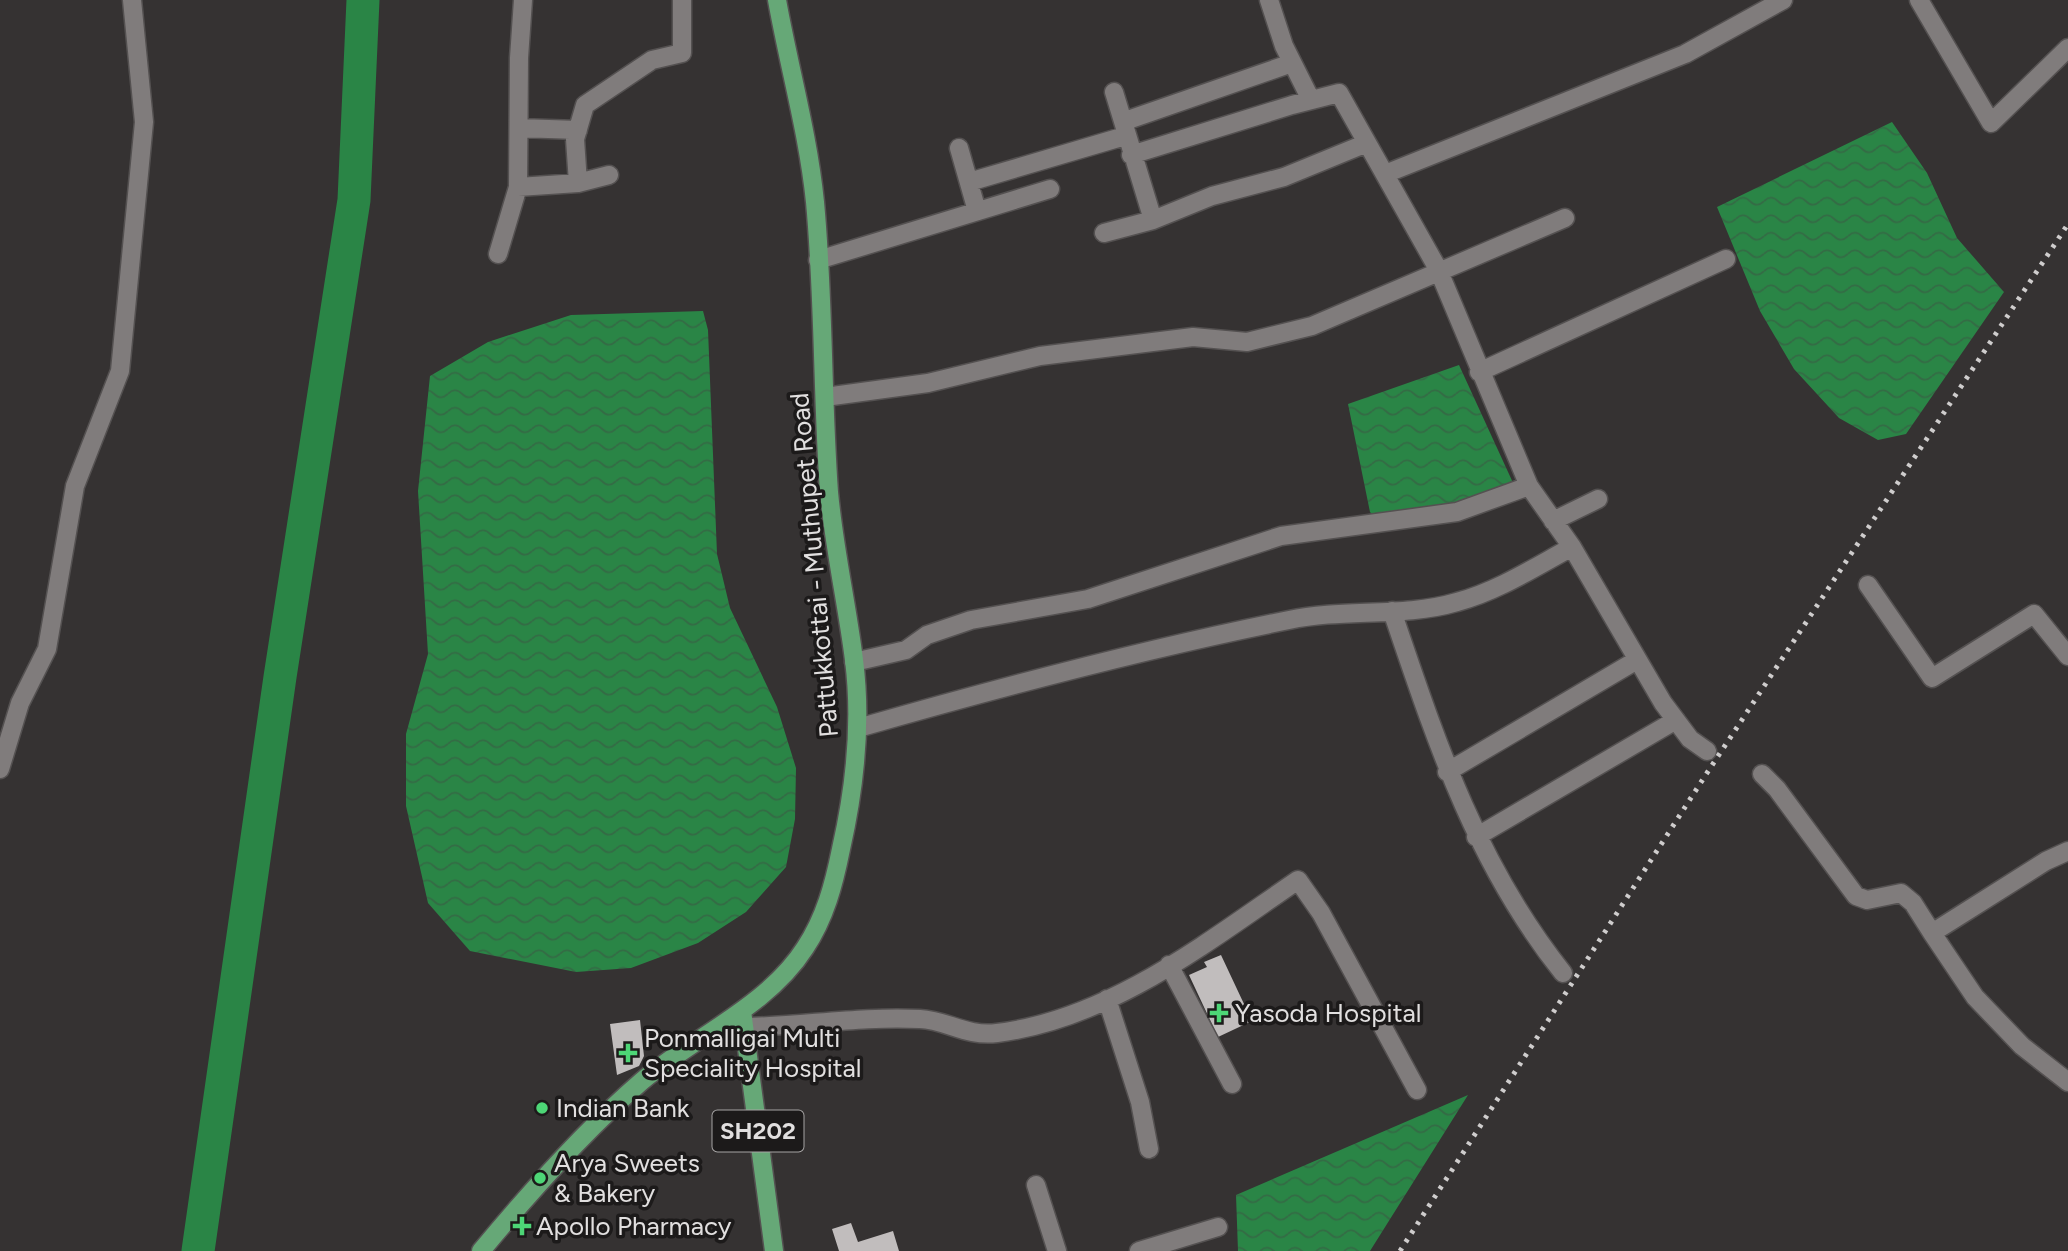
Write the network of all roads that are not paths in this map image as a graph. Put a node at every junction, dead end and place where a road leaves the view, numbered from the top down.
1 (132, 0) edge
2 (523, 0) edge
3 (682, 0) edge
4 (777, 0) edge
5 (1269, 0) edge
6 (1783, 0) edge
7 (1919, 0) edge
8 (2068, 48) edge
9 (1292, 63) junction
10 (1114, 92) dead end
11 (1311, 100) junction
12 (519, 128) junction
13 (1125, 129) junction
14 (578, 130) junction
15 (1367, 143) junction
16 (959, 148) dead end
17 (1132, 155) junction
18 (1385, 174) junction
19 (609, 176) dead end
20 (578, 183) junction
21 (969, 183) junction
22 (518, 187) junction
23 (1050, 189) dead end
24 (977, 211) junction
25 (1565, 218) dead end
26 (1153, 220) junction
27 (1104, 233) dead end
28 (498, 254) dead end
29 (818, 260) junction
30 (1726, 260) dead end
31 (1438, 269) junction
32 (1479, 372) junction
33 (825, 397) junction
34 (1529, 486) junction
35 (1598, 499) dead end
36 (1553, 521) junction
37 (1572, 547) junction
38 (1868, 585) dead end
39 (1392, 611) junction
40 (2068, 656) edge
41 (1637, 660) junction
42 (854, 662) junction
43 (1676, 720) junction
44 (858, 728) junction
45 (1707, 751) dead end
46 (0, 769) edge
47 (1447, 772) junction
48 (1762, 774) dead end
49 (1476, 837) junction
50 (2068, 851) edge
51 (1932, 933) junction
52 (1169, 965) junction
53 (1563, 973) dead end
54 (1107, 999) junction
55 (744, 1019) junction
56 (2068, 1082) edge
57 (1233, 1084) dead end
58 (1417, 1090) dead end
59 (1149, 1149) dead end
60 (1036, 1185) dead end
61 (1218, 1227) dead end
62 (481, 1251) edge
63 (774, 1251) edge
64 (1057, 1251) edge
65 (1139, 1251) edge

1 - 46 street
2 - 12 street
3 - 14 street
4 - 29 main road, Pattukkottai - Muthupet Road
5 - 9 street
6 - 18 street
7 - 8 street
9 - 11 street
9 - 13 street
10 - 13 street
11 - 15 street
11 - 17 street
12 - 14 street
12 - 22 street
13 - 17 street
13 - 21 street
14 - 20 street
15 - 18 street
15 - 26 street
16 - 21 street
17 - 26 street
18 - 31 street
19 - 20 street
20 - 22 street
21 - 24 street
22 - 28 street
23 - 24 street
24 - 29 street
25 - 31 street
26 - 27 street
29 - 33 main road, Pattukkottai - Muthupet Road
30 - 32 street
31 - 32 street
31 - 33 street
32 - 34 street
33 - 42 main road, Pattukkottai - Muthupet Road
34 - 36 street
34 - 42 street
35 - 36 street
36 - 37 street
37 - 39 street
37 - 41 street
38 - 40 street
39 - 44 street
39 - 47 street
41 - 43 street
41 - 47 street
42 - 44 main road, Pattukkottai - Muthupet Road
43 - 45 street
43 - 49 street
44 - 55 main road, Pattukkottai - Muthupet Road
47 - 49 street
48 - 51 street
49 - 53 street
50 - 51 street
51 - 56 street
52 - 54 street
52 - 57 street
52 - 58 street
54 - 55 street
54 - 59 street
55 - 62 main road, Pattukkottai - Muthupet Road
55 - 63 main road, SH202
60 - 64 street
61 - 65 street

